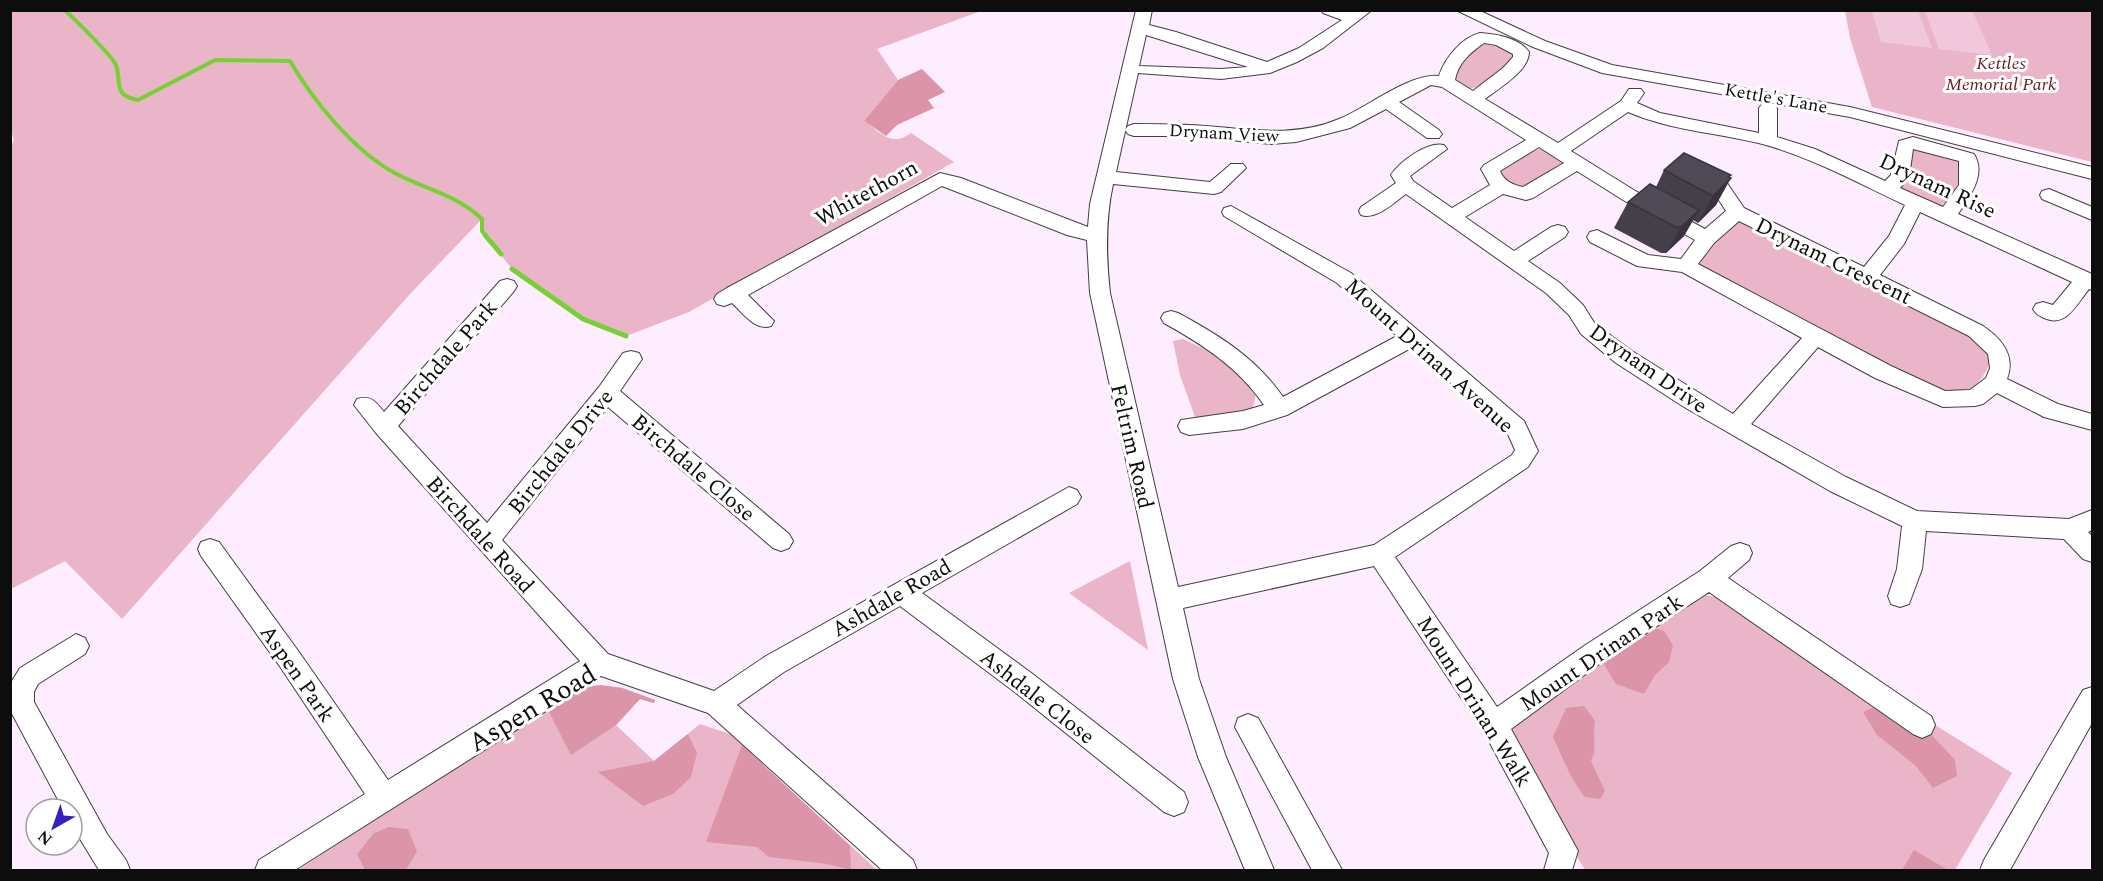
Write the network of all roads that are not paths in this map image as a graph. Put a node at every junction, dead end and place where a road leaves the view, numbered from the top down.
1 (1329, 10) edge
2 (1464, 10) edge
3 (1359, 14) edge
4 (1142, 19) edge
5 (1265, 69) junction
6 (1144, 70) dead end
7 (1643, 76) junction
8 (1446, 82) junction
9 (1476, 98) junction
10 (1387, 102) junction
11 (1627, 105) junction
12 (1768, 108) dead end
13 (1134, 130) dead end
14 (1540, 139) junction
15 (1768, 140) junction
16 (1559, 151) junction
17 (1577, 163) junction
18 (1677, 166) edge
19 (1236, 168) dead end
20 (2092, 173) edge
21 (1105, 177) junction
22 (1406, 185) junction
23 (1501, 187) junction
24 (1889, 188) junction
25 (2049, 195) dead end
26 (1916, 202) junction
27 (1368, 211) dead end
28 (1231, 212) dead end
29 (1737, 212) junction
30 (2092, 214) edge
31 (1947, 215) junction
32 (1451, 217) junction
33 (1558, 232) dead end
34 (1095, 235) junction
35 (1597, 237) dead end
36 (1707, 238) junction
37 (1514, 261) junction
38 (1686, 266) junction
39 (1867, 276) junction
40 (2089, 281) edge
41 (507, 286) dead end
42 (2043, 309) dead end
43 (1171, 318) dead end
44 (764, 321) dead end
45 (1816, 335) junction
46 (1413, 337) junction
47 (631, 359) dead end
48 (1995, 384) junction
49 (607, 393) junction
50 (365, 405) dead end
51 (1279, 409) junction
52 (2092, 422) edge
53 (1189, 426) dead end
54 (1736, 426) junction
55 (384, 427) junction
56 (1069, 497) dead end
57 (2092, 520) edge
58 (1914, 521) junction
59 (2070, 529) junction
60 (487, 541) junction
61 (781, 541) dead end
62 (210, 549) dead end
63 (2092, 552) edge
64 (1380, 554) junction
65 (1740, 554) dead end
66 (1709, 579) junction
67 (901, 592) junction
68 (1900, 596) dead end
69 (1168, 600) junction
70 (76, 646) dead end
71 (599, 663) junction
72 (2092, 699) edge
73 (717, 704) junction
74 (1494, 725) junction
75 (1922, 725) dead end
76 (1248, 727) dead end
77 (384, 798) junction
78 (1174, 802) dead end
79 (1561, 861) edge
80 (116, 870) edge
81 (269, 870) edge
82 (903, 870) edge
83 (1258, 870) edge
84 (1328, 870) edge
85 (1994, 870) edge

1 - 3 street
2 - 7 street, Kettle's Lane
3 - 5 street
4 - 5 street
4 - 21 street, Feltrim Road
5 - 6 street
7 - 11 street
7 - 20 street, Kettle's Lane
8 - 9 street
8 - 9 street
8 - 10 street, Drynam View
9 - 14 street
10 - 13 street, Drynam View
10 - 22 street
11 - 15 street, Drynam Rise
11 - 16 street
12 - 15 street
14 - 16 street
14 - 23 street
15 - 24 street, Drynam Rise
16 - 17 street
17 - 23 street
17 - 36 street
18 - 29 street
19 - 21 street
21 - 34 street, Feltrim Road
22 - 27 street
22 - 32 street, Drynam Drive
23 - 32 street
24 - 26 street, Drynam Rise
24 - 31 street
25 - 30 street
26 - 31 street, Drynam Rise
26 - 39 street
28 - 46 street, Mount Drinan Avenue
29 - 36 street, Drynam Crescent
29 - 39 street, Drynam Crescent
31 - 40 street, Drynam Rise
32 - 37 street, Drynam Drive
33 - 37 street
34 - 44 street, Whitethorn
34 - 69 street, Feltrim Road
35 - 38 street
36 - 38 street, Drynam Crescent
37 - 54 street, Drynam Drive
38 - 45 street
39 - 48 street, Drynam Crescent
40 - 42 street, Drynam Rise
41 - 55 street, Birchdale Park
43 - 51 street
45 - 48 street
45 - 54 street
46 - 51 street
46 - 64 street, Mount Drinan Avenue
47 - 49 street, Birchdale Drive
48 - 52 street
49 - 60 street, Birchdale Drive
49 - 61 street, Birchdale Close
50 - 55 street, Birchdale Road
51 - 53 street
54 - 58 street, Drynam Drive
55 - 60 street, Birchdale Road
56 - 67 street, Ashdale Road
57 - 59 street, Drynam Drive
58 - 59 street, Drynam Drive
58 - 68 street
59 - 63 street
60 - 71 street, Birchdale Road
62 - 77 street, Aspen Park
64 - 69 street, Mount Drinan Avenue
64 - 74 street, Mount Drinan Walk
65 - 66 street, Mount Drinan Park
66 - 74 street, Mount Drinan Park
66 - 75 street
67 - 73 street, Ashdale Road
67 - 78 street, Ashdale Close
69 - 83 street, Feltrim Road
70 - 80 street
71 - 73 street, Aspen Road
71 - 77 street, Aspen Road
72 - 85 street
73 - 82 street, Aspen Road
74 - 79 street, Mount Drinan Walk
76 - 84 street
77 - 81 street, Aspen Road

